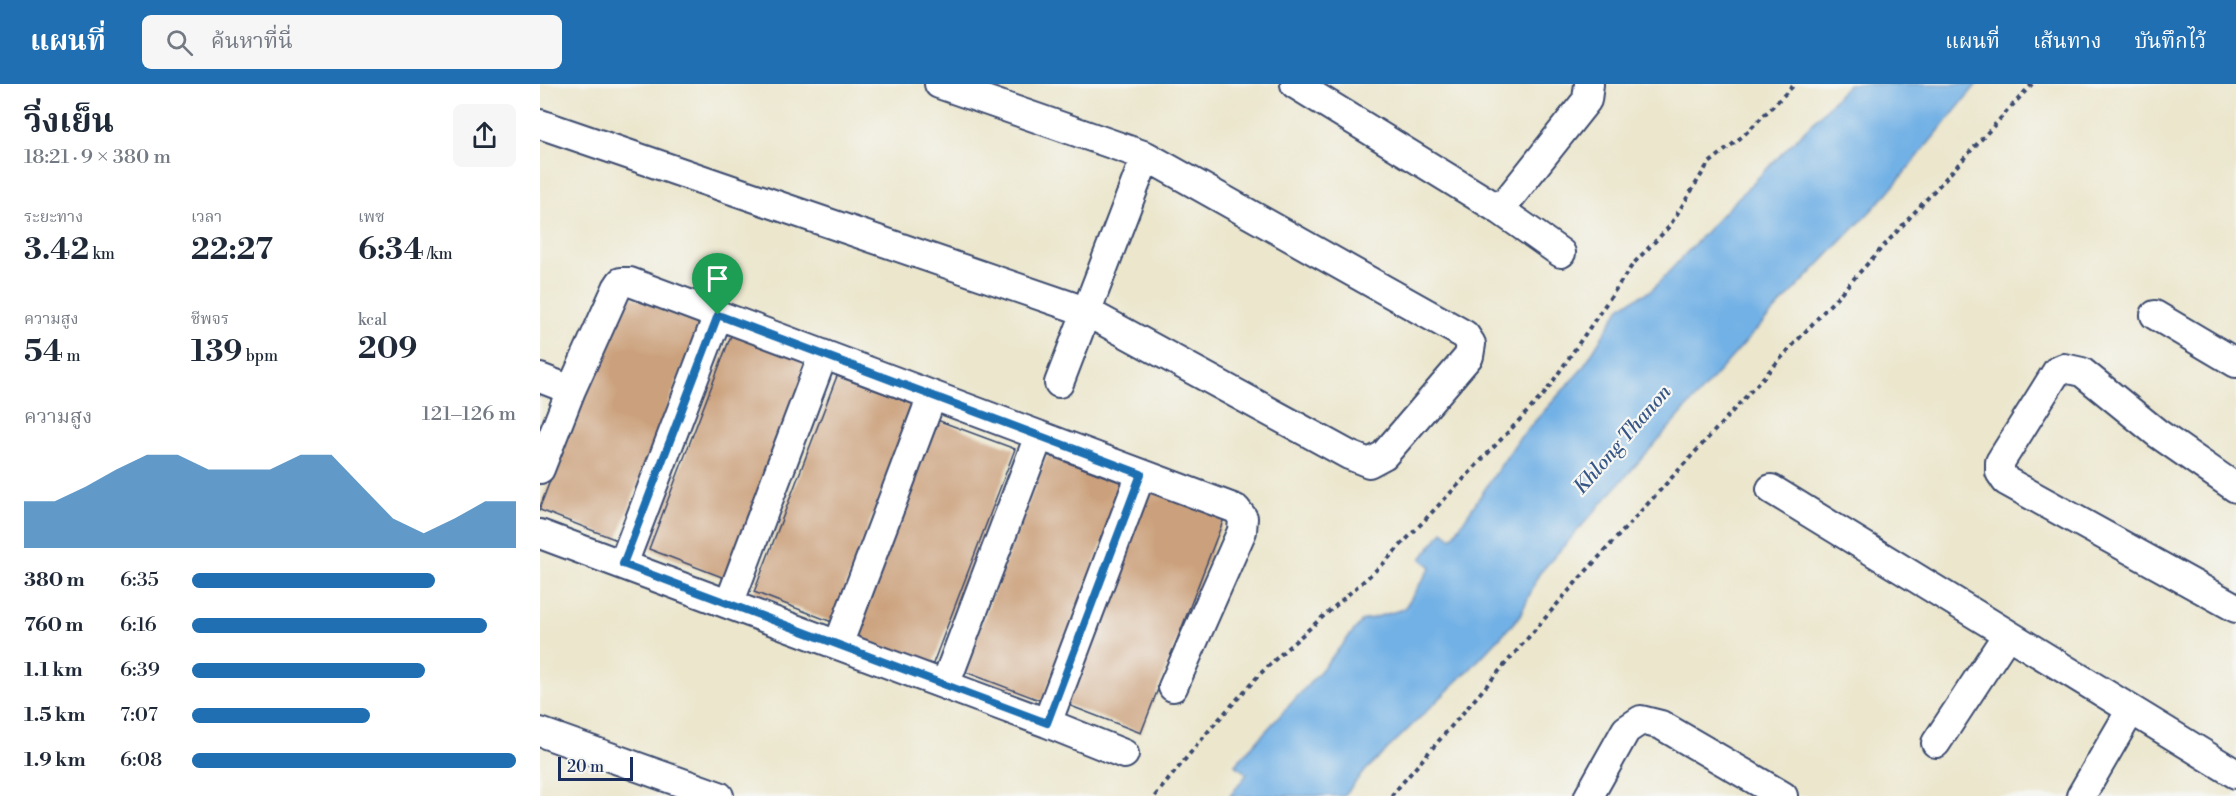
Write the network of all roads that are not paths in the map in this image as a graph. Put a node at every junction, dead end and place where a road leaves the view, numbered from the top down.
1 (939, 84) edge
2 (1295, 84) edge
3 (1589, 84) edge
4 (540, 124) edge
5 (1146, 156) junction
6 (1500, 210) junction
7 (1561, 253) dead end
8 (1085, 311) junction
9 (718, 315) junction
10 (2155, 315) dead end
11 (823, 355) junction
12 (2236, 363) edge
13 (540, 378) edge
14 (1059, 383) dead end
15 (571, 390) junction
16 (932, 396) junction
17 (1039, 436) junction
18 (540, 469) edge
19 (1141, 474) junction
20 (2236, 488) edge
21 (1771, 489) dead end
22 (540, 534) edge
23 (623, 564) junction
24 (729, 604) junction
25 (2236, 608) edge
26 (2007, 635) junction
27 (838, 645) junction
28 (945, 685) junction
29 (1173, 687) dead end
30 (2131, 710) junction
31 (1047, 723) junction
32 (540, 732) edge
33 (1936, 743) dead end
34 (1124, 754) dead end
35 (2236, 774) edge
36 (719, 796) edge
37 (1589, 796) edge
38 (1783, 796) edge
39 (2081, 796) edge

1 - 5 street
2 - 6 street
3 - 6 street
4 - 8 street
5 - 8 street
5 - 8 street
6 - 7 street
8 - 14 street
9 - 11 street
9 - 15 street
9 - 23 street
10 - 12 street
11 - 16 street
11 - 24 street
13 - 15 street
15 - 18 street
16 - 17 street
16 - 27 street
17 - 19 street
17 - 28 street
19 - 29 street
19 - 31 street
20 - 25 street
21 - 26 street
22 - 23 street
23 - 24 street
24 - 27 street
26 - 30 street
26 - 33 street
27 - 28 street
28 - 31 street
30 - 35 street
30 - 39 street
31 - 34 street
32 - 36 street
37 - 38 street

